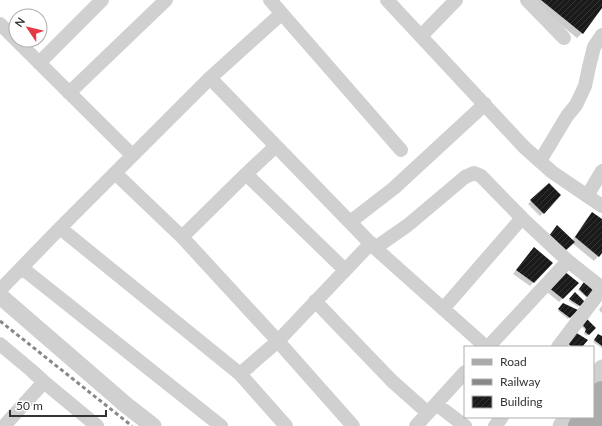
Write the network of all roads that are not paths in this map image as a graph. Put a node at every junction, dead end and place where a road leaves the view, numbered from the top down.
1 (102, 0) edge
2 (166, 0) edge
3 (270, 0) edge
4 (387, 0) edge
5 (456, 0) edge
6 (527, 0) edge
7 (281, 14) junction
8 (0, 24) edge
9 (421, 36) junction
10 (602, 36) edge
11 (564, 38) dead end
12 (39, 63) junction
13 (210, 78) junction
14 (69, 93) junction
15 (485, 104) junction
16 (276, 146) junction
17 (401, 150) dead end
18 (132, 155) junction
19 (540, 161) junction
20 (602, 171) edge
21 (115, 173) junction
22 (246, 174) junction
23 (587, 196) junction
24 (602, 206) edge
25 (522, 218) junction
26 (350, 222) junction
27 (60, 228) junction
28 (182, 237) junction
29 (373, 246) junction
30 (568, 262) junction
31 (22, 268) junction
32 (345, 270) junction
33 (602, 289) edge
34 (0, 290) edge
35 (0, 296) edge
36 (315, 302) junction
37 (443, 309) junction
38 (278, 341) junction
39 (0, 344) edge
40 (486, 346) edge
41 (488, 346) edge
42 (559, 346) edge
43 (602, 368) edge
44 (464, 373) edge
45 (240, 374) junction
46 (594, 380) edge
47 (44, 382) junction
48 (602, 392) edge
49 (594, 404) edge
50 (432, 408) junction
51 (501, 418) edge
52 (602, 418) edge
53 (4, 426) edge
54 (97, 426) edge
55 (153, 426) edge
56 (221, 426) edge
57 (286, 426) edge
58 (353, 426) edge
59 (416, 426) edge
60 (465, 426) edge
61 (495, 426) edge
62 (597, 426) edge

1 - 12 street
2 - 14 street
3 - 7 street
4 - 9 street
5 - 9 street
6 - 11 street
7 - 13 street
7 - 17 street
8 - 12 street
9 - 15 street
10 - 19 street
12 - 14 street
13 - 16 street
13 - 18 street
14 - 18 street
15 - 19 street
15 - 26 street
16 - 22 street
16 - 26 street
18 - 21 street
19 - 23 street
20 - 23 street
21 - 27 street
21 - 28 street
22 - 28 street
22 - 32 street
23 - 24 street
25 - 29 street
25 - 30 street
25 - 37 street
26 - 29 street
27 - 31 street
27 - 45 street
28 - 38 street
29 - 32 street
29 - 37 street
30 - 33 street
30 - 41 street
31 - 34 street
31 - 56 street
32 - 36 street
33 - 42 street
35 - 55 street
36 - 38 street
36 - 50 street
37 - 40 street
38 - 45 street
38 - 58 street
39 - 47 street
43 - 46 street
44 - 50 street
45 - 57 street
47 - 53 street
47 - 54 street
48 - 49 main road
50 - 59 street
50 - 60 street
51 - 61 street
52 - 62 main road

